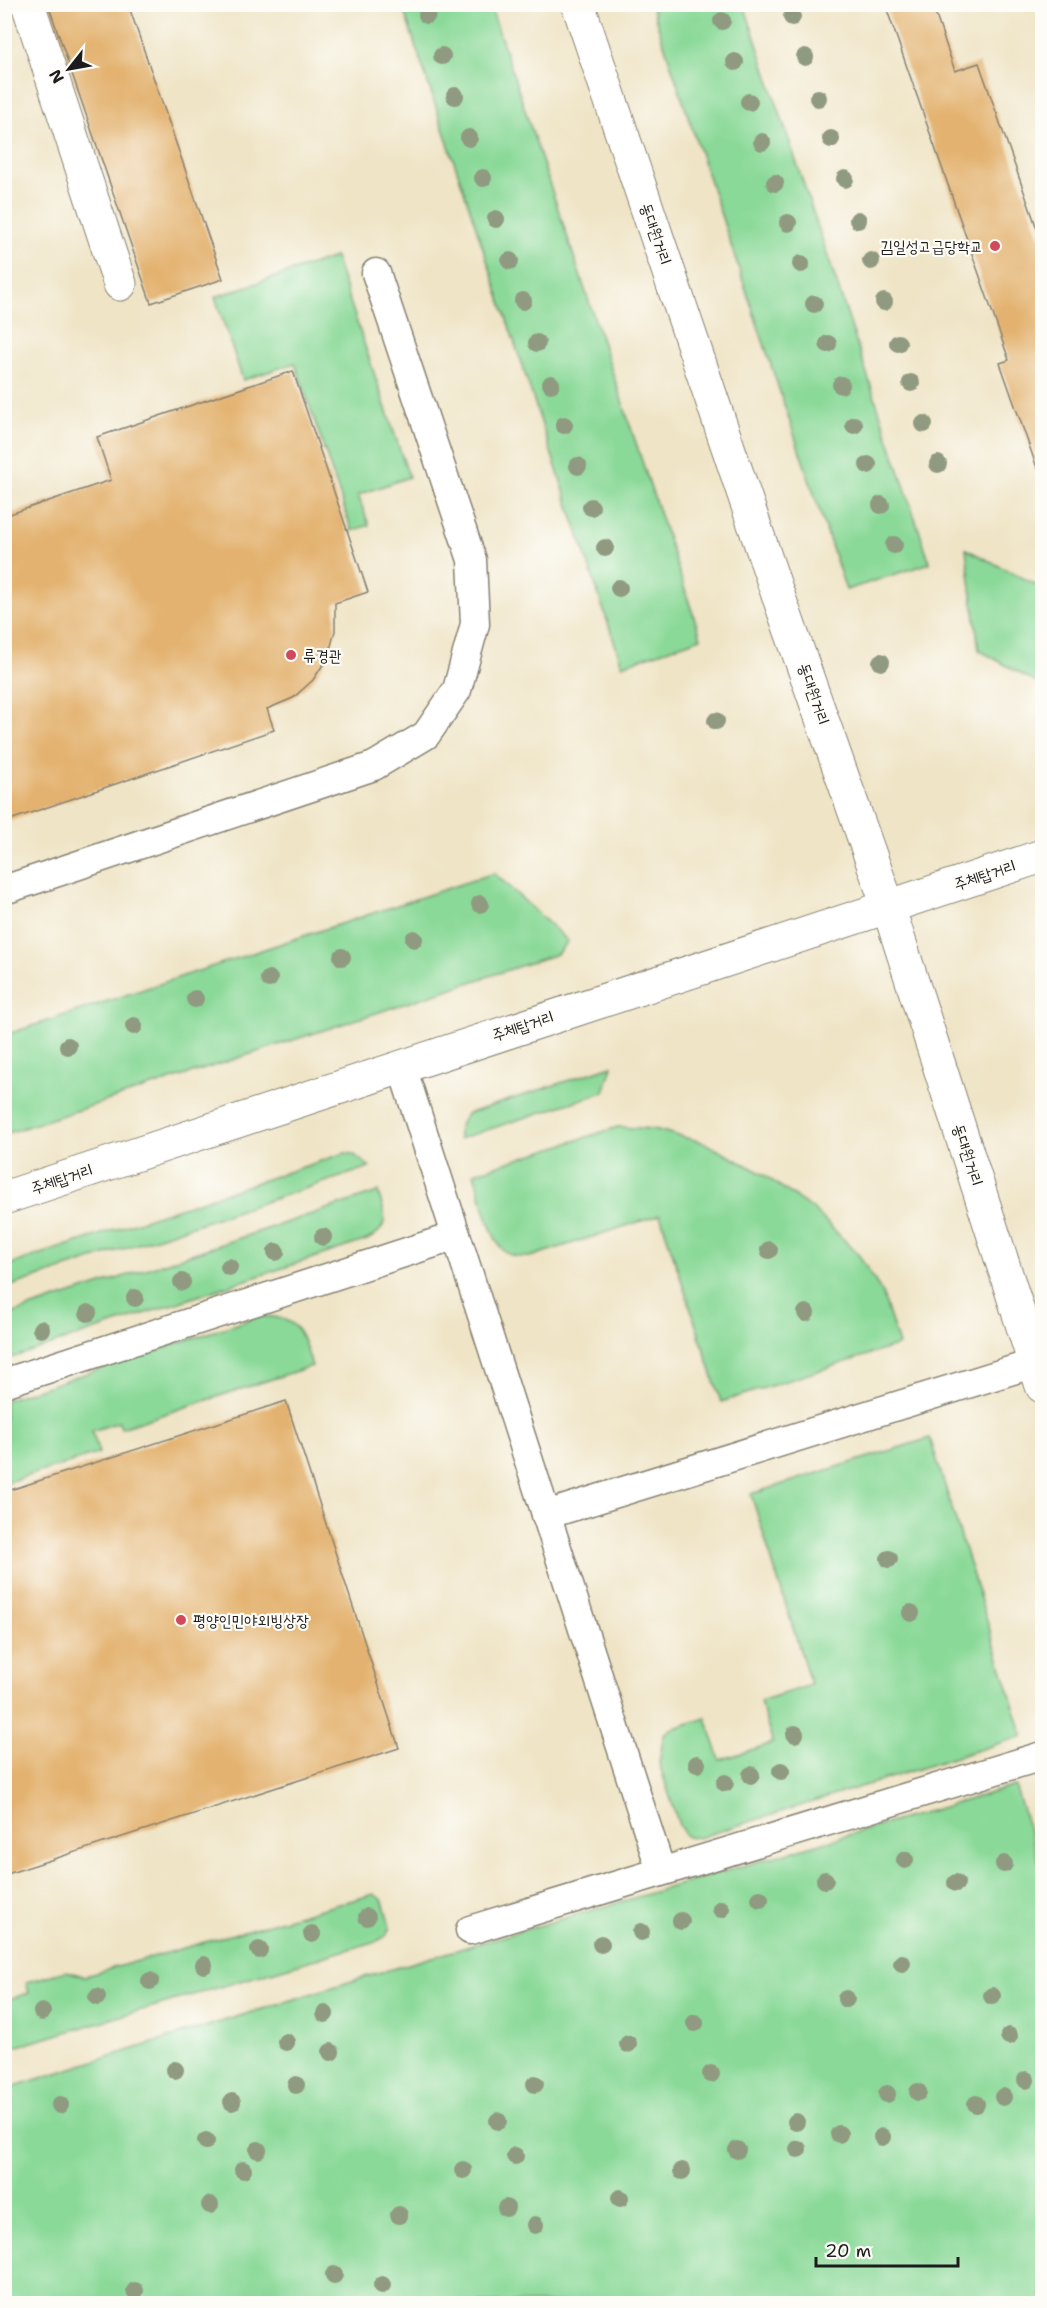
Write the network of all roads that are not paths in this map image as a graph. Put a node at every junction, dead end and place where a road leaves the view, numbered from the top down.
1 (28, 4) edge
2 (578, 4) edge
3 (376, 273) dead end
4 (120, 284) dead end
5 (1042, 856) edge
6 (4, 890) edge
7 (888, 906) junction
8 (402, 1066) junction
9 (4, 1198) edge
10 (456, 1236) junction
11 (1039, 1374) edge
12 (4, 1383) edge
13 (546, 1515) junction
14 (1042, 1756) edge
15 (661, 1871) junction
16 (470, 1930) dead end

1 - 4 main road
2 - 7 main road, 동대원거리
3 - 6 lane
5 - 7 main road, 주체탑거리
7 - 8 main road, 주체탑거리
7 - 11 main road, 동대원거리
8 - 9 main road, 주체탑거리
8 - 10 lane
10 - 12 lane
10 - 13 lane
11 - 13 lane
13 - 15 lane
14 - 15 lane
15 - 16 lane

